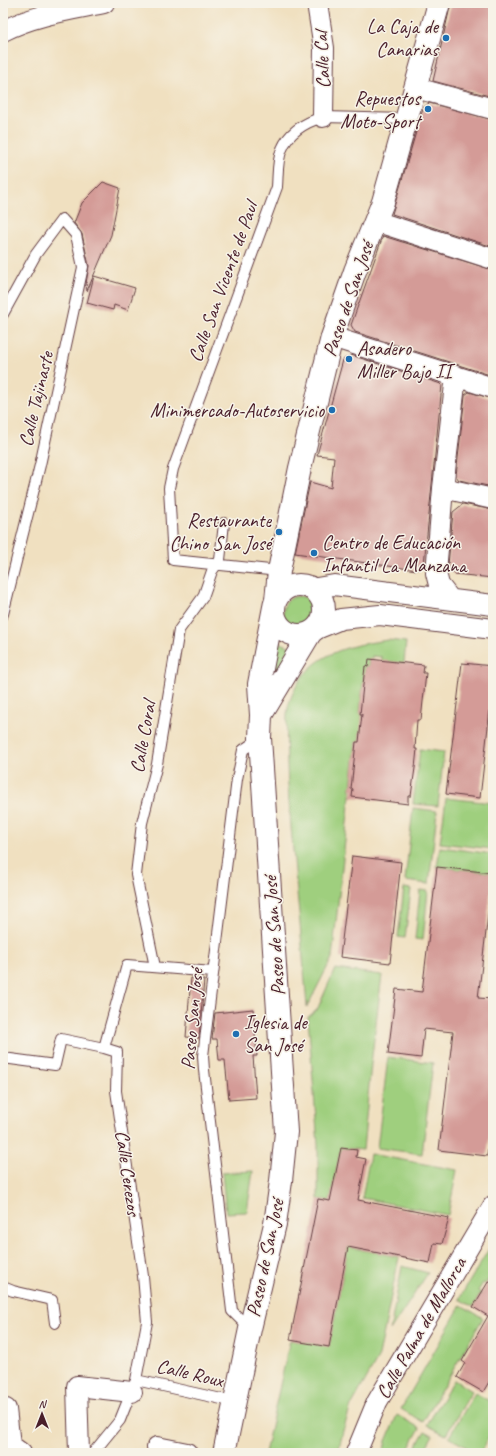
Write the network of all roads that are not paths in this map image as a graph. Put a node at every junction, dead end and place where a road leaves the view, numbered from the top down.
1 (104, 3) edge
2 (317, 3) edge
3 (439, 3) edge
4 (3, 31) edge
5 (416, 88) junction
6 (493, 109) edge
7 (323, 117) junction
8 (407, 119) junction
9 (375, 221) junction
10 (493, 259) edge
11 (3, 314) edge
12 (332, 338) junction
13 (456, 376) junction
14 (493, 388) edge
15 (443, 488) junction
16 (493, 499) edge
17 (224, 523) dead end
18 (216, 565) junction
19 (279, 571) junction
20 (311, 589) junction
21 (450, 599) junction
22 (275, 603) junction
23 (493, 605) edge
24 (3, 614) edge
25 (493, 630) edge
26 (312, 631) junction
27 (261, 715) junction
28 (260, 738) junction
29 (155, 967) junction
30 (213, 972) junction
31 (104, 1048) junction
32 (3, 1058) edge
33 (493, 1206) edge
34 (3, 1287) edge
35 (55, 1323) dead end
36 (250, 1329) junction
37 (134, 1386) junction
38 (235, 1402) junction
39 (6, 1409) dead end
40 (157, 1447) dead end
41 (21, 1453) edge
42 (78, 1453) edge
43 (93, 1453) edge
44 (187, 1453) edge
45 (224, 1453) edge
46 (356, 1453) edge

1 - 4 street
2 - 7 street, Calle Cal
3 - 5 street, Paseo de San José
5 - 6 street
5 - 8 street, Paseo de San José
7 - 8 lane, Calle San Vicente de Paul
7 - 18 lane, Calle San Vicente de Paul
8 - 9 street, Paseo de San José
9 - 10 street
9 - 12 street, Paseo de San José
11 - 24 lane, Calle Tajinaste
12 - 13 street
12 - 19 street, Paseo de San José
13 - 14 street
13 - 15 street
15 - 16 street
15 - 21 street
17 - 18 lane, Calle Coral
18 - 19 lane
18 - 29 lane, Calle Coral
19 - 22 street, Paseo de San José
20 - 21 street
20 - 22 street
20 - 26 street
21 - 23 street
22 - 26 street
22 - 27 street, Paseo de San José
25 - 26 street
26 - 27 street
27 - 28 street, Paseo de San José
28 - 30 lane, Paseo San José
28 - 36 street, Paseo de San José
29 - 30 lane
29 - 31 lane
30 - 36 lane, Paseo San José
31 - 32 lane
31 - 37 lane, Calle Cerezos
33 - 46 street, Calle Palma de Mallorca
34 - 35 lane
36 - 38 street, Paseo de San José
37 - 38 lane, Calle Roux
37 - 42 street
37 - 43 lane, Calle Cerezos
38 - 45 street, Paseo de San José
39 - 41 street
40 - 44 street

